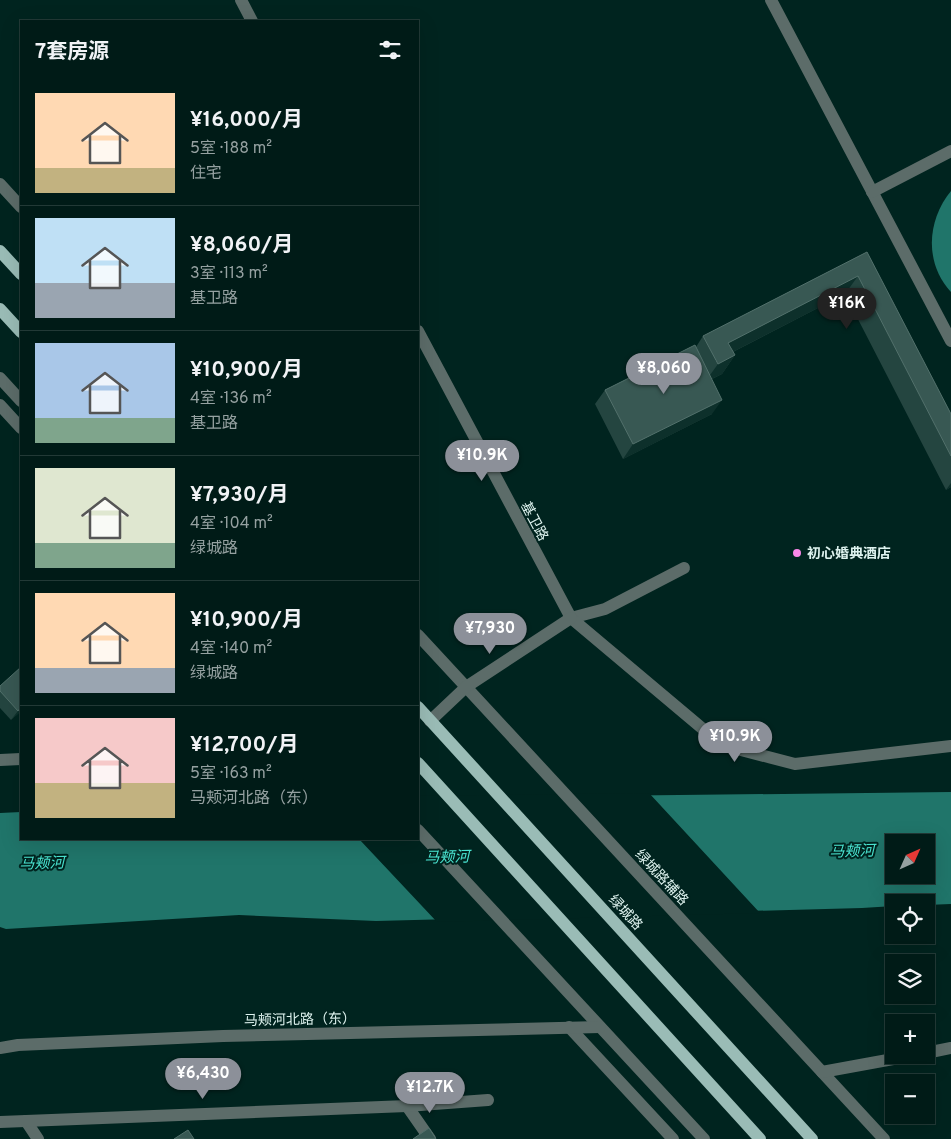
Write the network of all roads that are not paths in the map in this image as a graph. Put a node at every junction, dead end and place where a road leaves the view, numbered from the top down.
1 (241, 0) edge
2 (771, 0) edge
3 (251, 20) edge
4 (951, 151) edge
5 (0, 184) edge
6 (872, 192) junction
7 (20, 206) edge
8 (0, 251) edge
9 (20, 273) edge
10 (0, 309) edge
11 (20, 331) edge
12 (419, 333) edge
13 (951, 341) edge
14 (0, 378) edge
15 (20, 400) edge
16 (0, 404) edge
17 (20, 427) edge
18 (684, 568) dead end
19 (571, 618) junction
20 (419, 636) edge
21 (466, 687) junction
22 (419, 708) edge
23 (430, 721) junction
24 (951, 746) edge
25 (20, 759) edge
26 (0, 760) edge
27 (419, 765) edge
28 (419, 831) edge
29 (569, 1027) junction
30 (600, 1027) junction
31 (0, 1048) edge
32 (951, 1048) edge
33 (935, 1051) edge
34 (885, 1060) edge
35 (822, 1072) junction
36 (488, 1100) dead end
37 (407, 1106) junction
38 (26, 1121) junction
39 (0, 1122) edge
40 (38, 1139) edge
41 (430, 1139) edge
42 (673, 1139) edge
43 (704, 1139) edge
44 (760, 1139) edge
45 (812, 1139) edge
46 (884, 1139) edge

1 - 3 street
2 - 6 street
4 - 6 street
5 - 7 street
6 - 13 street
8 - 9 main road
10 - 11 main road
12 - 19 street, 基卫路
14 - 15 street
16 - 17 street
18 - 19 street
19 - 21 street
19 - 24 street
20 - 21 street, 绿城路辅路
21 - 23 street
21 - 35 street, 绿城路辅路
22 - 23 main road, 绿城路
23 - 45 main road, 绿城路
25 - 26 street
27 - 44 main road
28 - 30 street
29 - 30 street, 马颊河北路（东）
29 - 31 street, 马颊河北路（东）
29 - 42 street
30 - 43 street
32 - 33 street
34 - 35 street
35 - 46 street, 绿城路辅路
36 - 37 street
37 - 38 street
37 - 41 street
38 - 39 street
38 - 40 street

